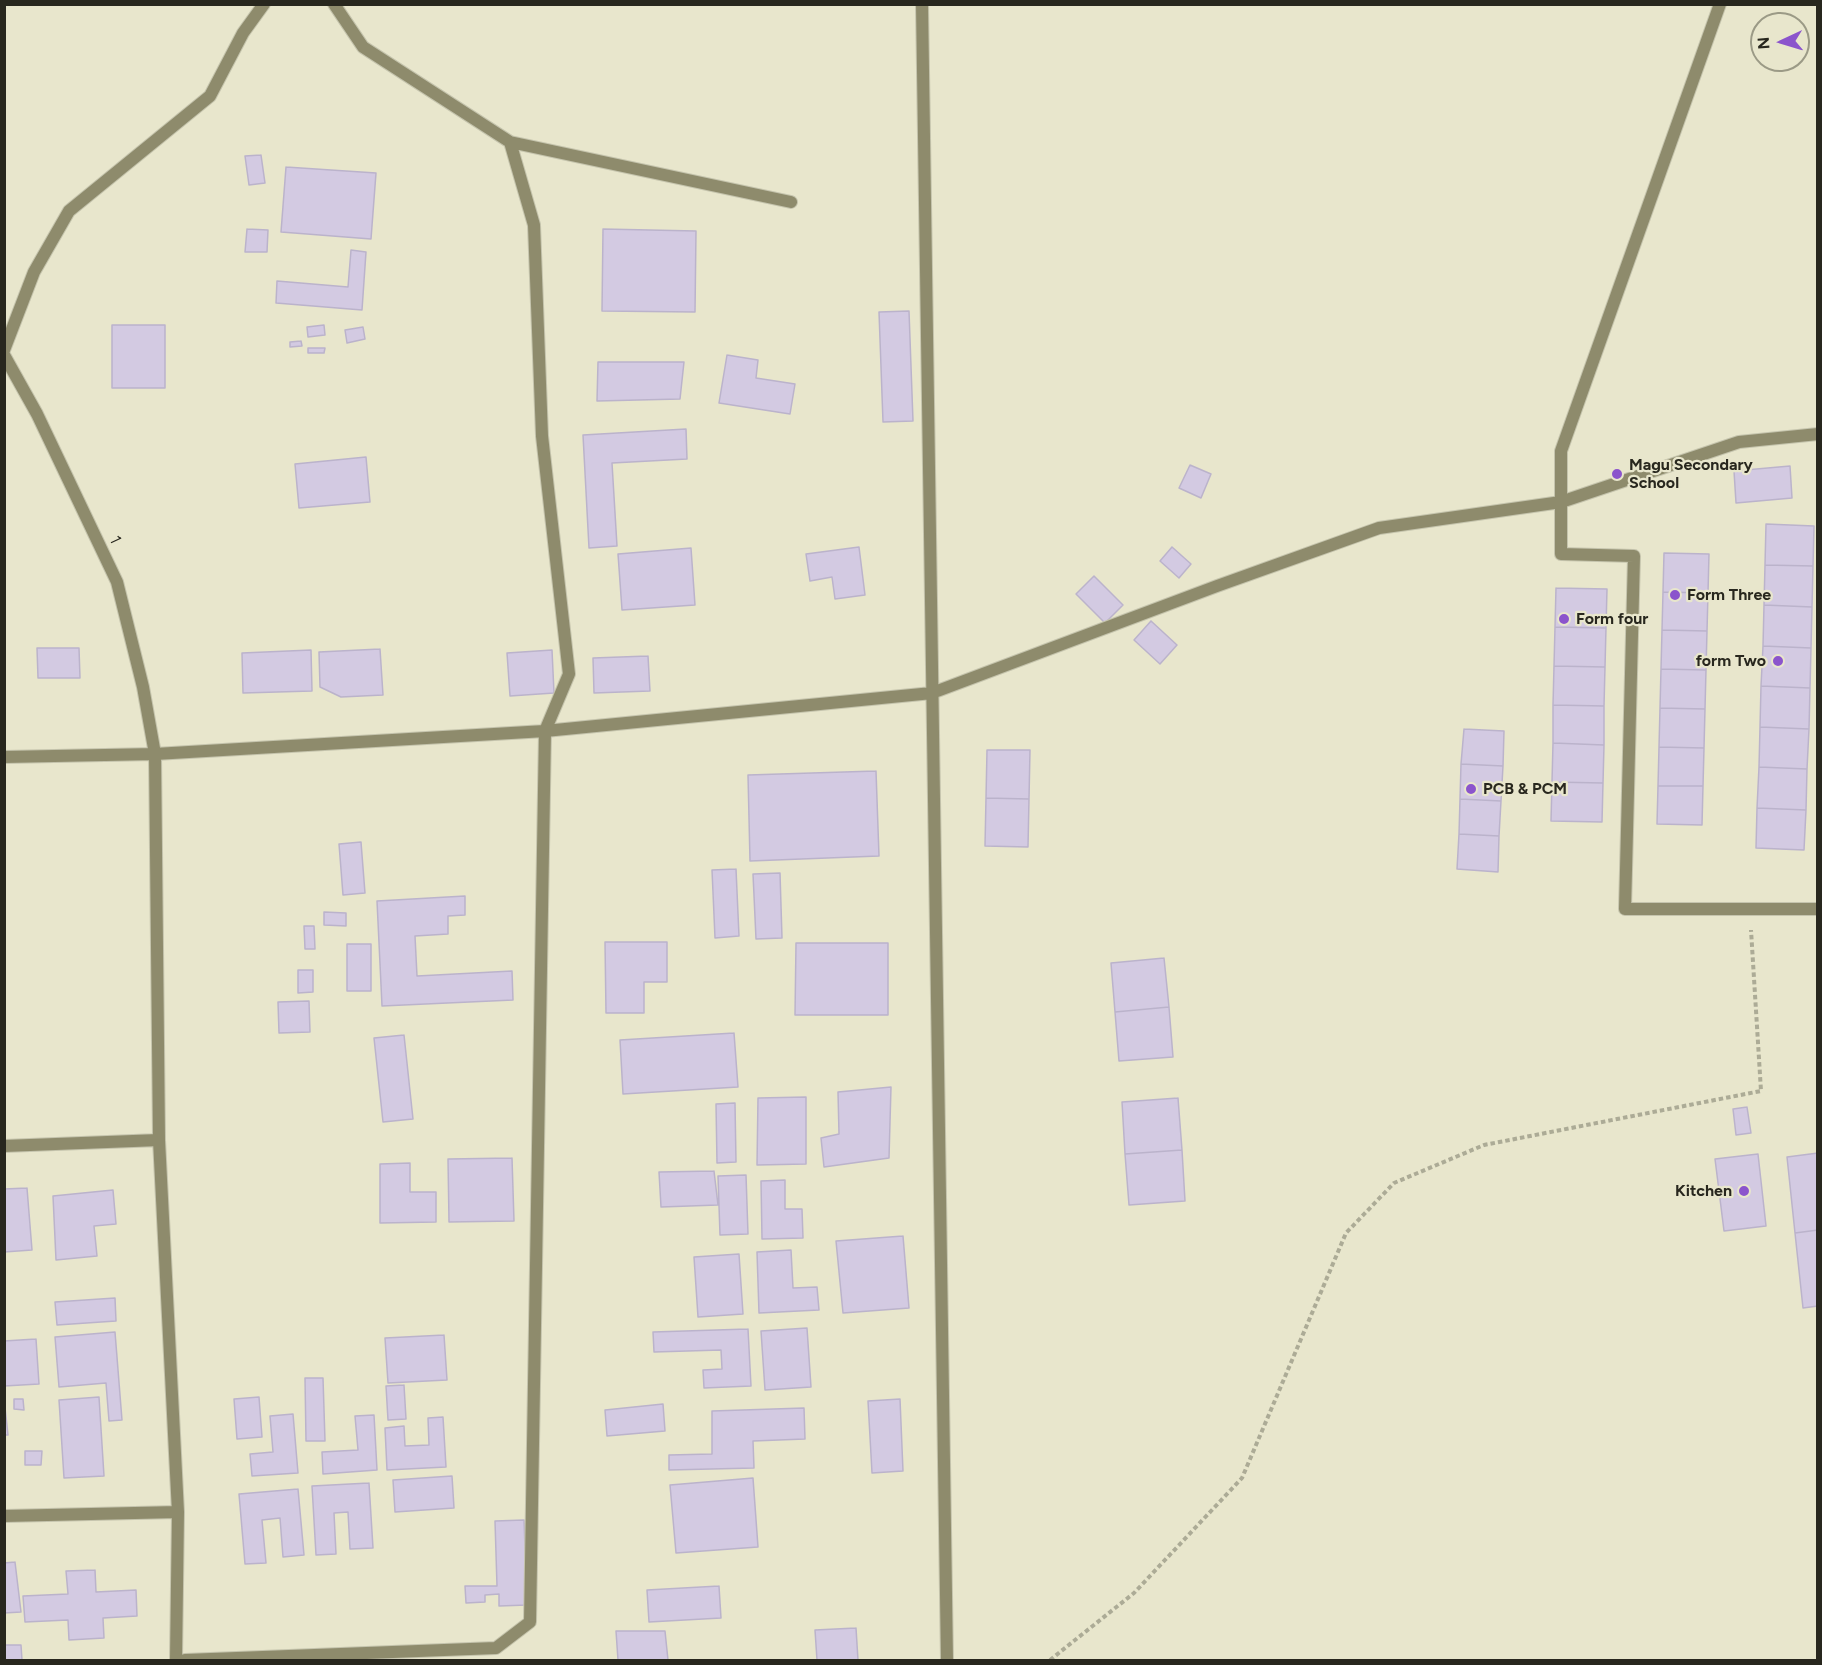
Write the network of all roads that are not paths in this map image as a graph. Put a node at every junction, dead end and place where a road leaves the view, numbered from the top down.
1 (264, 4) edge
2 (334, 4) edge
3 (922, 4) edge
4 (1720, 4) edge
5 (510, 142) junction
6 (791, 202) dead end
7 (4, 350) edge
8 (4, 355) edge
9 (1818, 434) edge
10 (1561, 502) junction
11 (932, 693) junction
12 (545, 731) junction
13 (155, 754) junction
14 (4, 757) edge
15 (1818, 909) edge
16 (159, 1140) junction
17 (4, 1146) edge
18 (178, 1512) junction
19 (4, 1516) edge
20 (176, 1660) edge
21 (185, 1660) edge
22 (947, 1660) edge

1 - 7 street
2 - 5 street
3 - 11 street
4 - 10 street
5 - 6 street
5 - 12 street
8 - 13 street, 1
9 - 10 street
10 - 11 street
10 - 15 street
11 - 12 street
11 - 22 street
12 - 13 street
12 - 21 street
13 - 14 street
13 - 16 street, 1
16 - 17 street
16 - 18 street, 1
18 - 19 street
18 - 20 street, 1

